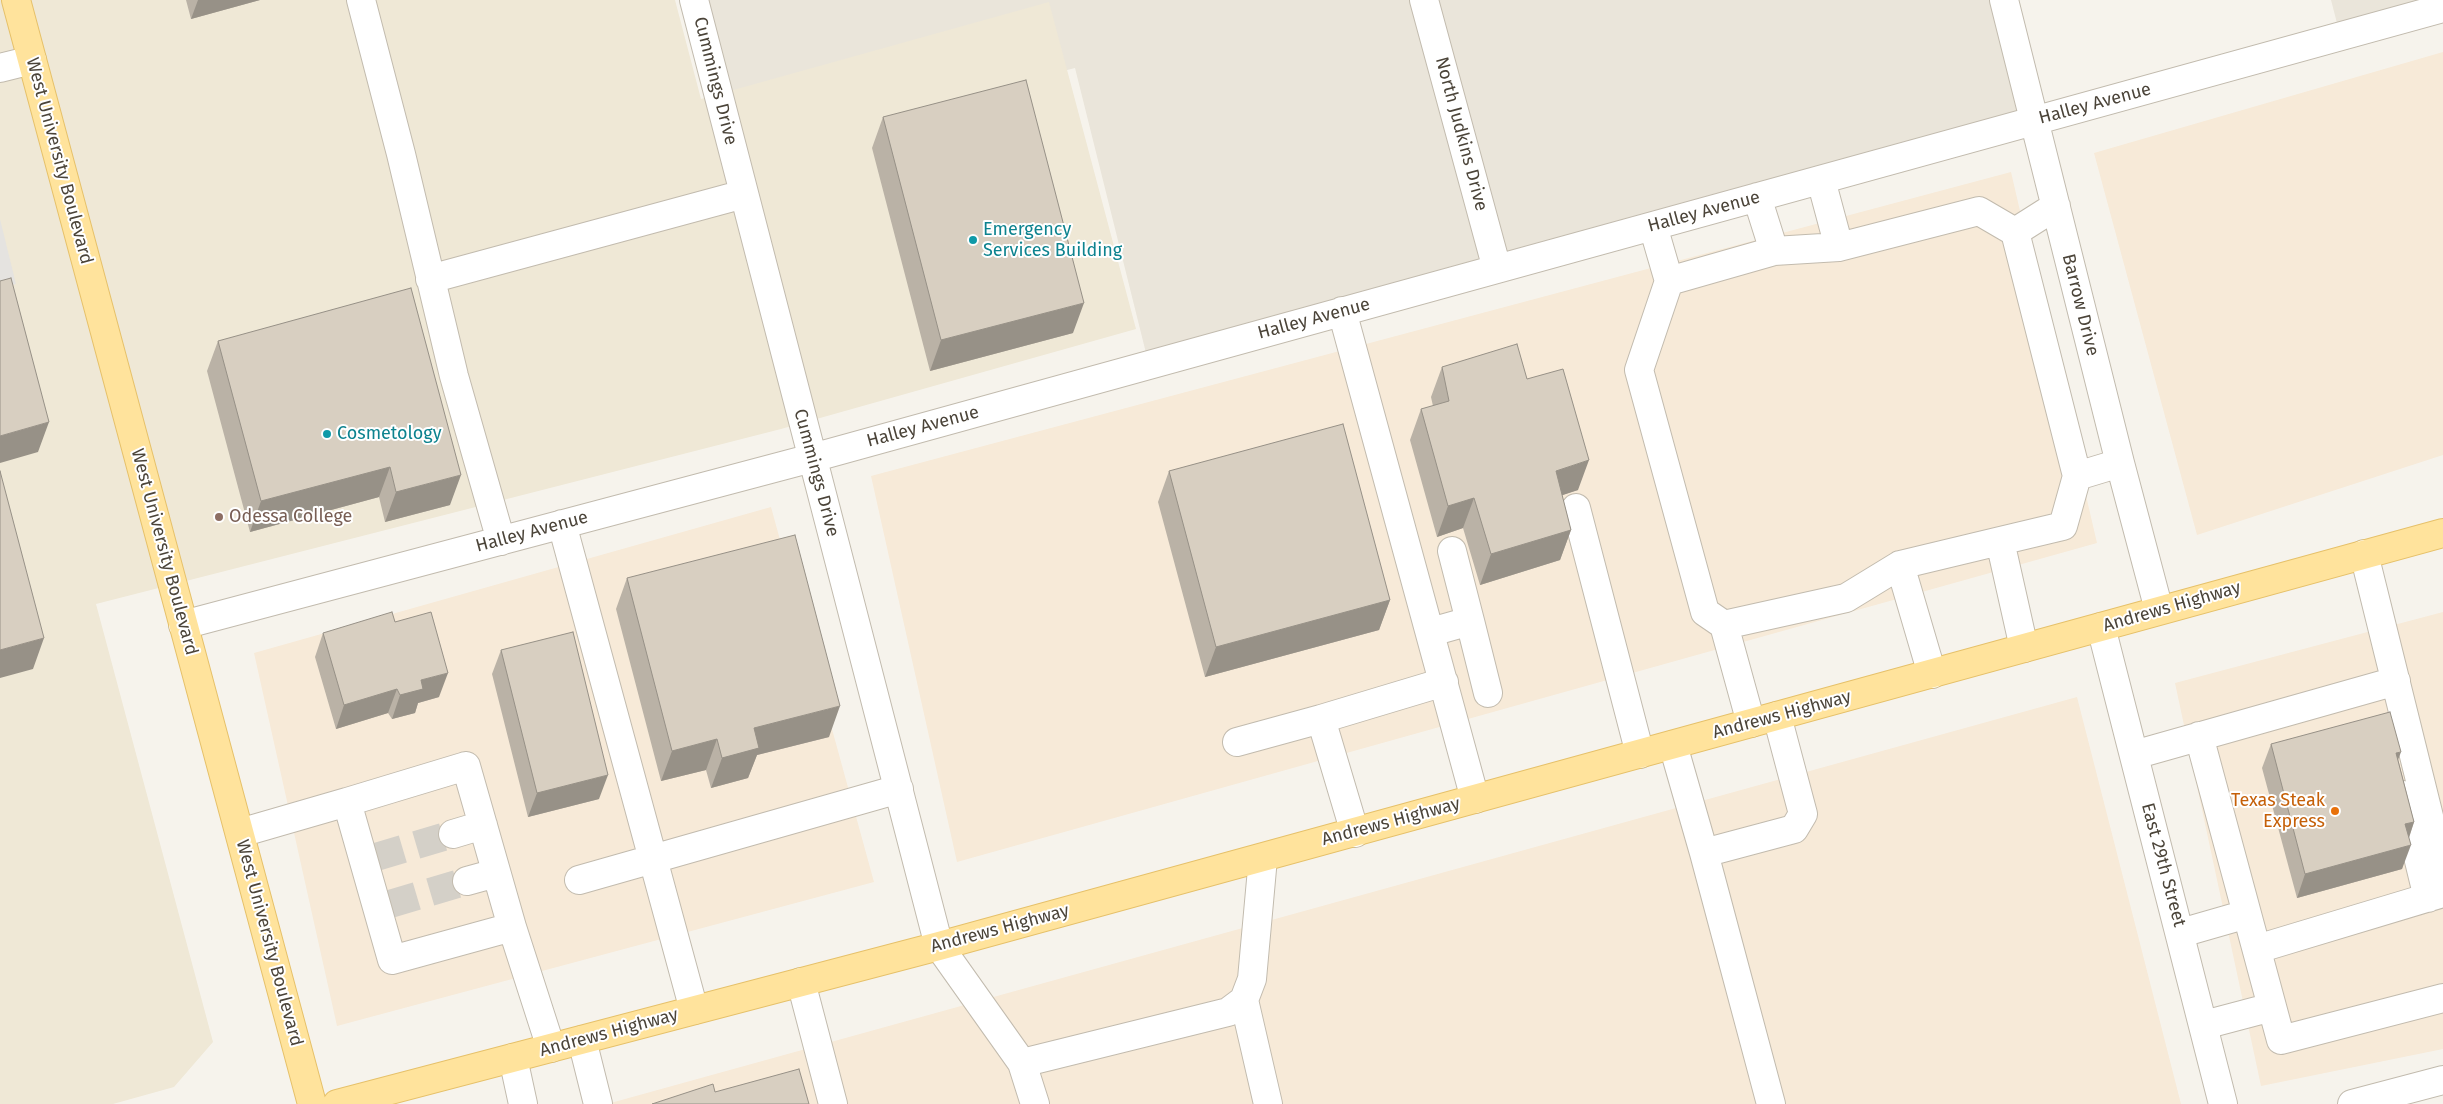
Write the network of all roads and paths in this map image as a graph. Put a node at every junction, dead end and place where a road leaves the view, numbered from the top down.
1 (16, 0) edge
2 (361, 0) edge
3 (694, 0) edge
4 (1424, 0) edge
5 (2004, 0) edge
6 (2443, 8) edge
7 (32, 60) junction
8 (0, 68) edge
9 (2035, 121) junction
10 (1821, 180) junction
11 (744, 194) junction
12 (1757, 197) junction
13 (2056, 206) junction
14 (1653, 226) junction
15 (2014, 232) junction
16 (1839, 247) junction
17 (1774, 251) junction
18 (1497, 269) junction
19 (430, 279) junction
20 (1669, 281) junction
21 (1342, 312) junction
22 (812, 458) junction
23 (2120, 462) junction
24 (2077, 476) junction
25 (1576, 508) dead end
26 (562, 524) junction
27 (2443, 533) edge
28 (501, 540) junction
29 (2000, 540) junction
30 (1452, 551) dead end
31 (2364, 554) junction
32 (1900, 565) junction
33 (2159, 610) junction
34 (1470, 621) junction
35 (183, 625) junction
36 (1724, 625) junction
37 (2101, 627) junction
38 (1431, 632) junction
39 (2024, 648) junction
40 (1932, 674) junction
41 (1444, 682) junction
42 (2399, 692) junction
43 (1488, 693) dead end
44 (1321, 719) junction
45 (1764, 720) junction
46 (2199, 736) junction
47 (1237, 742) dead end
48 (1673, 744) junction
49 (1640, 754) junction
50 (2134, 754) junction
51 (898, 789) junction
52 (1475, 799) junction
53 (347, 802) junction
54 (483, 825) junction
55 (1355, 832) junction
56 (240, 833) junction
57 (453, 834) tunnel mouth
58 (1704, 853) junction
59 (1263, 858) junction
60 (653, 859) junction
61 (496, 873) junction
62 (2443, 873) edge
63 (578, 880) dead end
64 (467, 881) tunnel mouth
65 (2435, 895) edge
66 (2247, 914) junction
67 (512, 927) junction
68 (2181, 933) junction
69 (939, 946) junction
70 (2257, 949) junction
71 (800, 982) junction
72 (2443, 998) edge
73 (1244, 1000) junction
74 (2272, 1007) junction
75 (694, 1010) junction
76 (2204, 1025) junction
77 (582, 1040) junction
78 (551, 1048) junction
79 (513, 1058) junction
80 (1022, 1063) junction
81 (2443, 1080) edge
82 (312, 1104) edge
83 (337, 1104) edge
84 (523, 1104) edge
85 (598, 1104) edge
86 (833, 1104) edge
87 (1035, 1104) edge
88 (1268, 1104) edge
89 (1771, 1104) edge
90 (2223, 1104) edge
91 (2352, 1104) edge

1 - 7 main road, West University Boulevard
2 - 19 street
3 - 11 street, Cummings Drive
4 - 18 street, North Judkins Drive
5 - 9 street, Barrow Drive
6 - 9 street, Halley Avenue
7 - 8 street
7 - 35 main road, West University Boulevard
9 - 10 street, Halley Avenue
9 - 13 street, Barrow Drive
10 - 12 street, Halley Avenue
10 - 16 street
11 - 19 street
11 - 22 street, Cummings Drive
12 - 14 street, Halley Avenue
12 - 17 street
13 - 15 street
13 - 23 street, Barrow Drive
14 - 18 street, Halley Avenue
14 - 20 street
15 - 16 street
15 - 24 street
16 - 17 street
17 - 20 street
18 - 21 street, Halley Avenue
19 - 28 street
20 - 36 street
21 - 22 street, Halley Avenue
21 - 38 street
22 - 26 street, Halley Avenue
22 - 51 street, Cummings Drive
23 - 24 street
23 - 33 street, Barrow Drive
24 - 29 street
25 - 49 street
26 - 28 street, Halley Avenue
26 - 60 street
27 - 31 main road, Andrews Highway
28 - 35 street, Halley Avenue
29 - 32 street
29 - 39 street
30 - 34 street
31 - 33 main road, Andrews Highway
31 - 42 street
32 - 36 street
32 - 40 street
33 - 37 main road, Andrews Highway
34 - 38 street
34 - 43 street
35 - 56 main road, West University Boulevard
36 - 45 street
37 - 39 main road, Andrews Highway
37 - 50 street, East 29th Street
38 - 41 street
39 - 40 main road, Andrews Highway
40 - 45 main road, Andrews Highway
41 - 44 street
41 - 52 street
42 - 46 street
42 - 62 street
42 - 65 street
44 - 47 street
44 - 55 street
45 - 48 main road, Andrews Highway
45 - 58 street
46 - 50 street
46 - 66 street
48 - 49 main road, Andrews Highway
48 - 58 street
49 - 52 main road, Andrews Highway
50 - 68 street, East 29th Street
51 - 60 street
51 - 69 street, Cummings Drive
52 - 55 main road, Andrews Highway
53 - 54 street
53 - 56 street
53 - 67 street
54 - 57 street
54 - 61 street
55 - 59 main road, Andrews Highway
56 - 82 main road, West University Boulevard
58 - 89 street
59 - 69 main road, Andrews Highway
59 - 73 street
60 - 63 street
60 - 75 street
61 - 64 street
61 - 67 street
65 - 70 street
66 - 68 street
66 - 70 street
67 - 78 street
68 - 76 street, East 29th Street
69 - 71 main road, Andrews Highway
69 - 80 street
70 - 74 street
71 - 75 main road, Andrews Highway
71 - 86 street
72 - 74 street
73 - 80 street
73 - 88 street
74 - 76 street
75 - 77 main road, Andrews Highway
76 - 90 street, East 29th Street
77 - 78 main road, Andrews Highway
77 - 85 street
78 - 79 main road, Andrews Highway
79 - 83 main road, Andrews Highway
79 - 84 street
80 - 87 street
81 - 91 street

